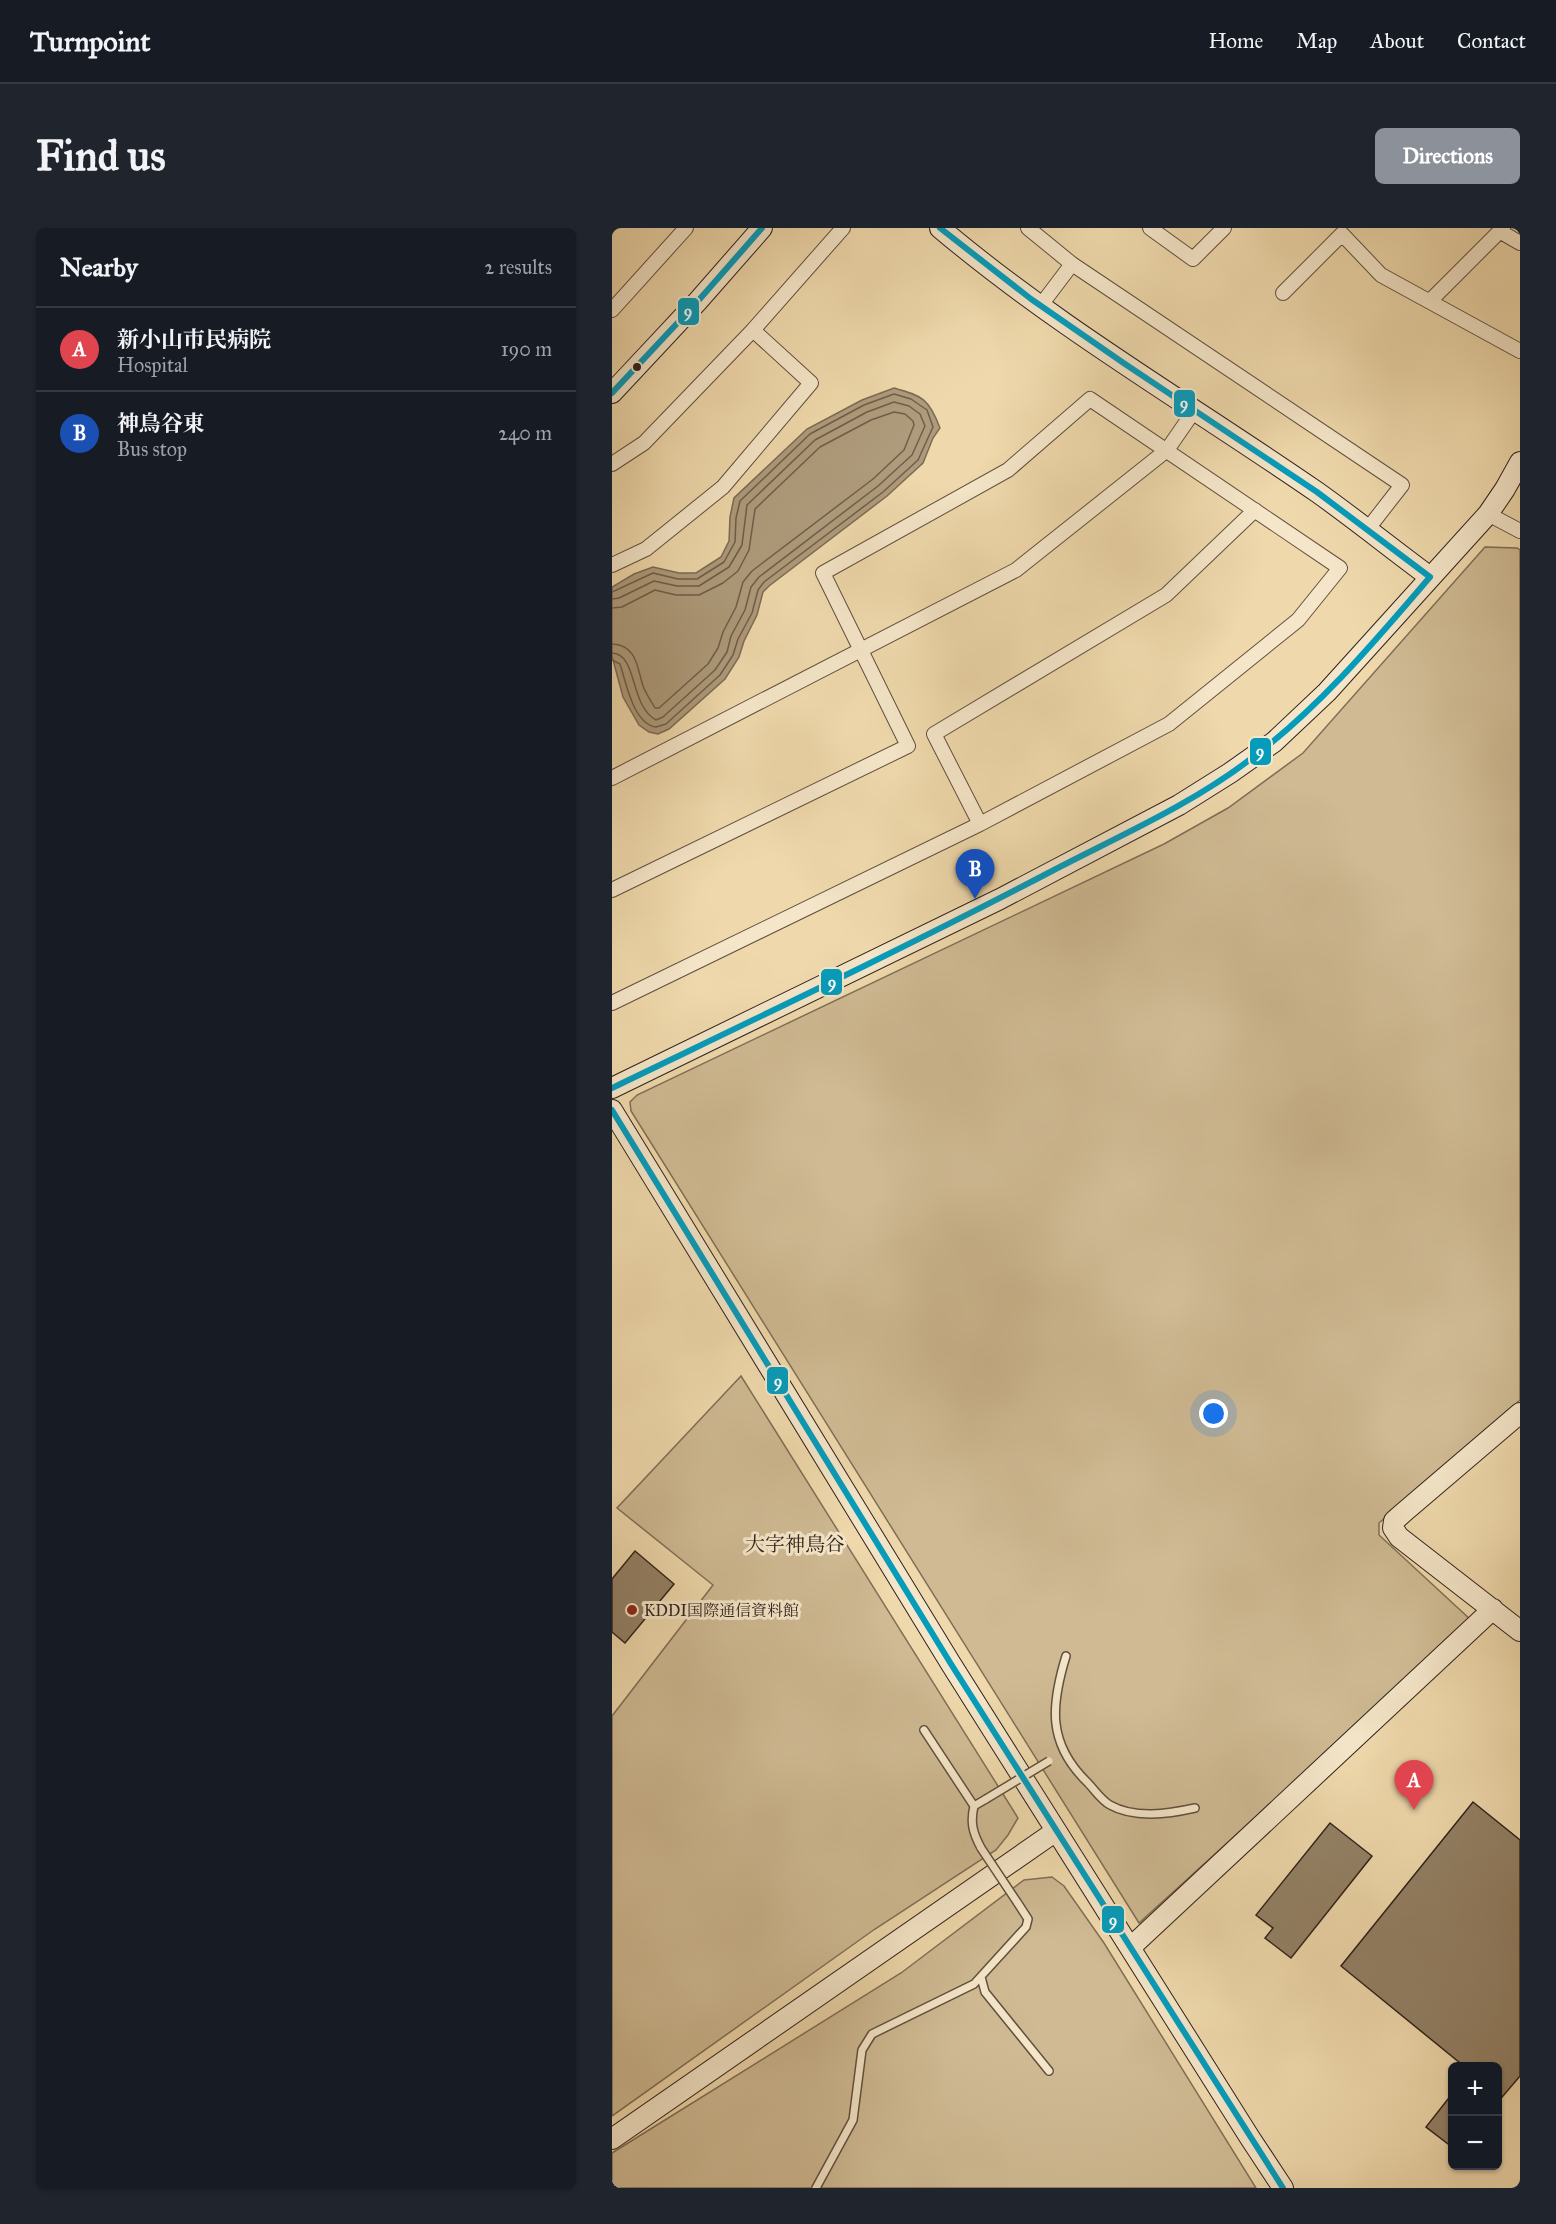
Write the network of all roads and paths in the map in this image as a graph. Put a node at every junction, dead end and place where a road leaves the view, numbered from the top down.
1 (686, 228) edge
2 (762, 228) edge
3 (843, 228) edge
4 (940, 228) edge
5 (1028, 228) edge
6 (1150, 228) edge
7 (1224, 228) edge
8 (1502, 230) edge
9 (1345, 231) edge
10 (1520, 243) edge
11 (1072, 264) junction
12 (1283, 293) dead end
13 (1430, 301) junction
14 (1041, 305) junction
15 (612, 310) edge
16 (753, 330) junction
17 (1520, 351) edge
18 (612, 393) edge
19 (1194, 411) junction
20 (1167, 450) junction
21 (1520, 462) edge
22 (612, 464) edge
23 (1256, 510) junction
24 (1488, 514) junction
25 (1367, 530) junction
26 (1520, 531) edge
27 (612, 565) edge
28 (1430, 577) junction
29 (860, 651) junction
30 (612, 778) edge
31 (980, 824) junction
32 (612, 890) edge
33 (612, 1003) edge
34 (612, 1088) edge
35 (612, 1110) edge
36 (1520, 1413) edge
37 (1493, 1609) junction
38 (1520, 1631) edge
39 (1066, 1656) dead end
40 (924, 1730) dead end
41 (1063, 1753) junction
42 (974, 1806) junction
43 (1195, 1808) dead end
44 (1056, 1831) junction
45 (1131, 1947) junction
46 (981, 1977) junction
47 (1049, 2071) dead end
48 (612, 2139) edge
49 (816, 2188) edge
50 (1283, 2188) edge

1 - 15 street
2 - 18 street
3 - 16 street
4 - 14 street
5 - 11 street
6 - 7 street
8 - 10 street
8 - 13 street
9 - 12 street
9 - 13 street
11 - 14 street
11 - 25 street
13 - 17 street
14 - 19 street
16 - 22 street
16 - 27 street
19 - 20 street
19 - 25 street
20 - 23 street
20 - 29 street
20 - 29 street
21 - 24 street
23 - 31 street
23 - 31 street
24 - 26 street
24 - 28 street
25 - 28 street
28 - 34 street
29 - 30 street
29 - 32 street
31 - 33 street
35 - 44 street
36 - 37 street
37 - 38 street
37 - 45 street
39 - 41 lane
40 - 42 lane
41 - 42 lane, bridge
41 - 43 lane
42 - 46 lane, bridge
44 - 45 street
44 - 48 street
45 - 50 street
46 - 47 lane
46 - 49 lane

